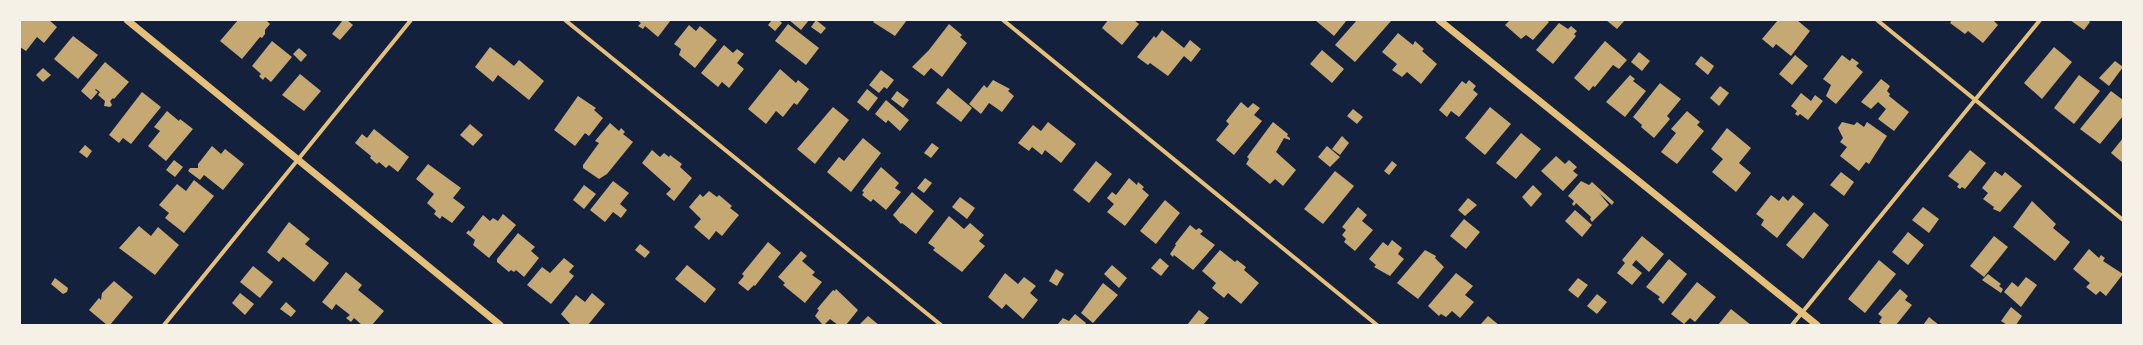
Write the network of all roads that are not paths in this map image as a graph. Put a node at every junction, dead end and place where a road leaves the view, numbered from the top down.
1 (127, 20) edge
2 (411, 20) edge
3 (566, 20) edge
4 (1003, 20) edge
5 (1438, 20) edge
6 (1877, 20) edge
7 (2040, 20) edge
8 (1975, 99) junction
9 (298, 160) junction
10 (2123, 220) edge
11 (1802, 313) junction
12 (164, 325) edge
13 (500, 325) edge
14 (941, 325) edge
15 (1377, 325) edge
16 (1792, 325) edge
17 (1817, 325) edge

1 - 9 street
2 - 9 street
3 - 14 street
4 - 15 street
5 - 11 street
6 - 8 street
7 - 8 street
8 - 10 street
8 - 11 street
9 - 12 street
9 - 13 street
11 - 16 street
11 - 17 street

